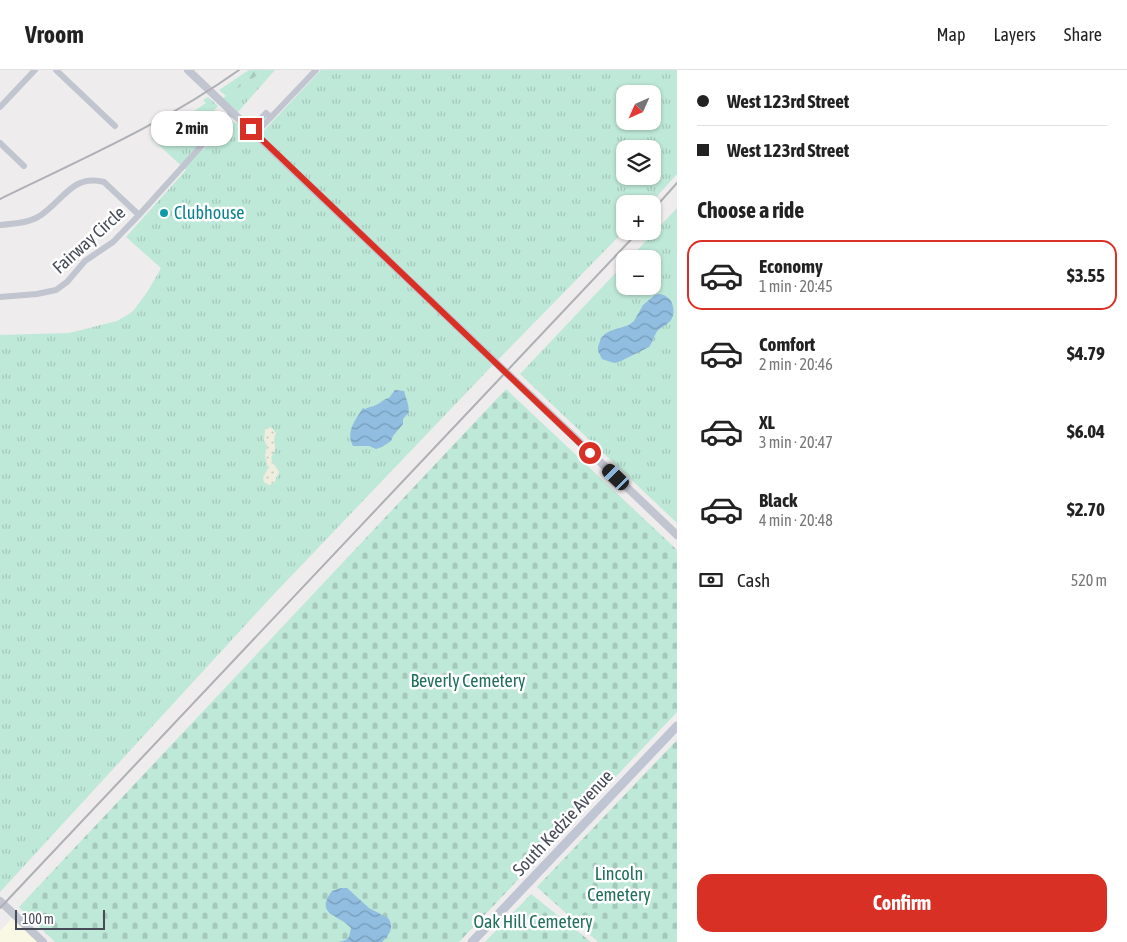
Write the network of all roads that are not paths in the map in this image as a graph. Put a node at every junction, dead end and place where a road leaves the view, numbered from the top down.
1 (35, 70) edge
2 (56, 70) edge
3 (188, 70) edge
4 (316, 70) edge
5 (0, 107) edge
6 (232, 112) junction
7 (115, 126) dead end
8 (253, 132) junction
9 (0, 143) edge
10 (24, 166) dead end
11 (139, 215) junction
12 (0, 225) edge
13 (0, 297) edge
14 (677, 535) edge
15 (677, 726) edge
16 (0, 900) edge
17 (44, 942) edge
18 (472, 942) edge

1 - 5 street
2 - 7 street
3 - 6 street
4 - 8 street
6 - 8 street
6 - 11 street, Fairway Circle
8 - 14 street
9 - 10 street
11 - 12 street, Fairway Circle
11 - 13 street, Fairway Circle
15 - 18 main road, South Kedzie Avenue
16 - 17 street

